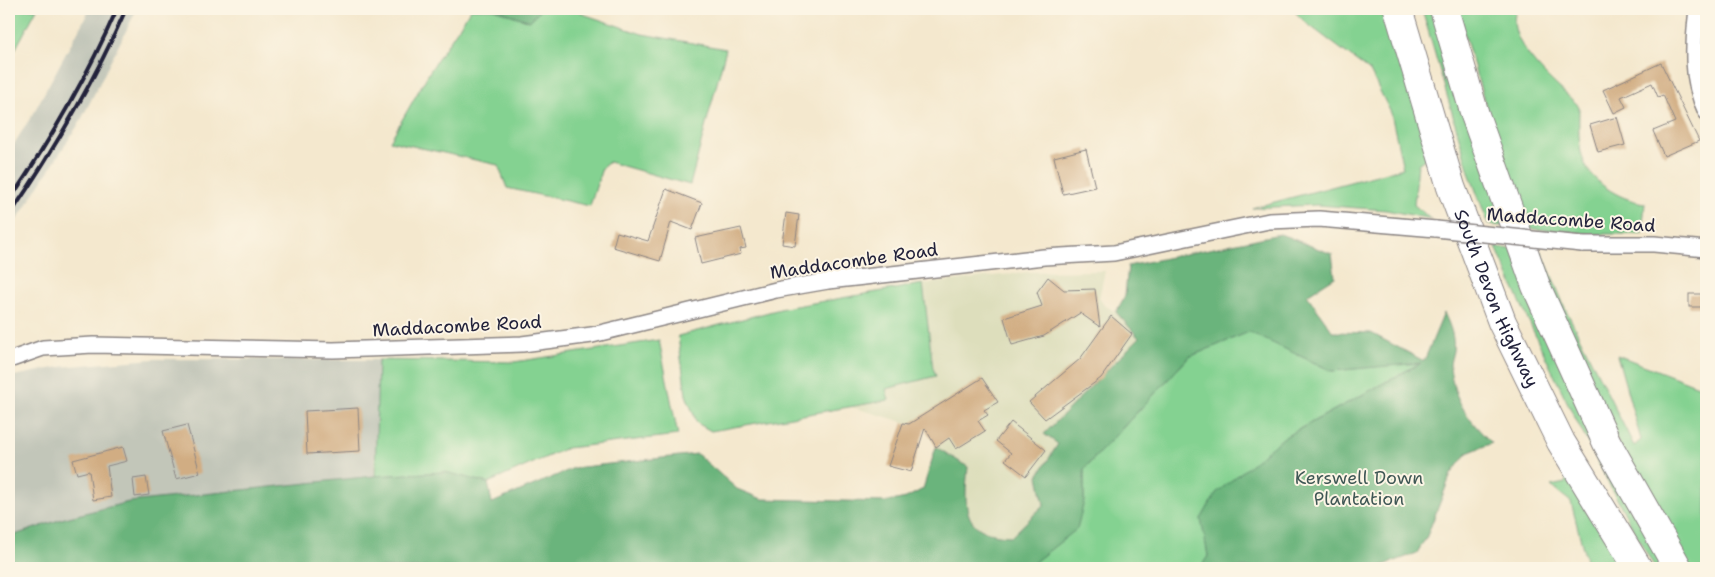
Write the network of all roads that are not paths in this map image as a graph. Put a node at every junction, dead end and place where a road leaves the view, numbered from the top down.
1 (1398, 9) edge
2 (1444, 9) edge
3 (1697, 9) edge
4 (1706, 112) edge
5 (1706, 249) edge
6 (9, 360) edge
7 (1638, 568) edge
8 (1678, 568) edge

1 - 7 highway, South Devon Highway
2 - 8 highway
3 - 4 street
5 - 6 street, Maddacombe Road, bridge

